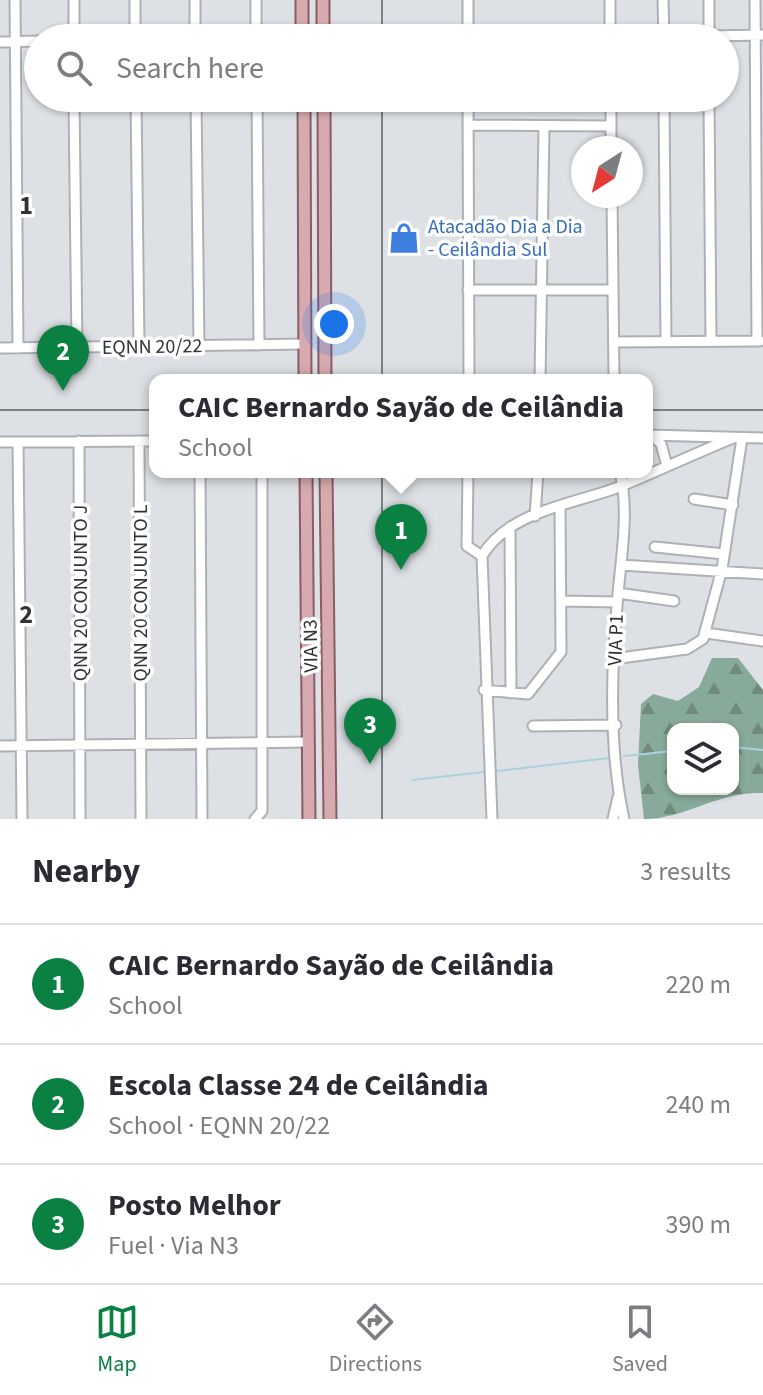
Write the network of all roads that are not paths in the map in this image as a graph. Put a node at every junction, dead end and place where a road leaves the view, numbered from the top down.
1 (15, 0) edge
2 (74, 0) edge
3 (135, 0) edge
4 (195, 0) edge
5 (256, 0) edge
6 (302, 0) edge
7 (323, 0) edge
8 (468, 0) edge
9 (610, 0) edge
10 (663, 0) edge
11 (709, 0) edge
12 (755, 0) edge
13 (74, 24) edge
14 (135, 24) edge
15 (195, 24) edge
16 (256, 24) edge
17 (302, 24) edge
18 (323, 24) edge
19 (468, 24) edge
20 (610, 24) edge
21 (664, 24) edge
22 (709, 24) edge
23 (759, 35) edge
24 (739, 36) edge
25 (16, 41) junction
26 (24, 41) edge
27 (0, 42) edge
28 (74, 112) edge
29 (136, 112) edge
30 (196, 112) edge
31 (257, 112) edge
32 (304, 112) edge
33 (305, 112) edge
34 (324, 112) edge
35 (468, 112) edge
36 (611, 112) edge
37 (664, 112) edge
38 (709, 112) edge
39 (468, 125) junction
40 (611, 126) junction
41 (544, 127) junction
42 (611, 136) edge
43 (324, 179) junction
44 (305, 202) junction
45 (612, 208) edge
46 (325, 286) junction
47 (541, 288) junction
48 (468, 290) junction
49 (613, 290) junction
50 (666, 341) junction
51 (711, 341) junction
52 (760, 341) edge
53 (614, 342) junction
54 (304, 344) junction
55 (259, 345) junction
56 (139, 346) junction
57 (199, 346) junction
58 (77, 347) junction
59 (0, 348) edge
60 (18, 348) junction
61 (305, 374) edge
62 (325, 374) edge
63 (469, 374) edge
64 (540, 374) edge
65 (614, 374) edge
66 (653, 436) edge
67 (737, 438) junction
68 (763, 438) edge
69 (653, 439) edge
70 (79, 441) junction
71 (139, 441) junction
72 (149, 441) edge
73 (0, 442) edge
74 (18, 442) junction
75 (667, 466) junction
76 (653, 472) edge
77 (200, 478) edge
78 (262, 478) edge
79 (308, 478) edge
80 (308, 478) edge
81 (326, 478) edge
82 (468, 478) edge
83 (538, 478) edge
84 (621, 478) edge
85 (640, 478) edge
86 (623, 486) junction
87 (694, 499) dead end
88 (733, 505) junction
89 (560, 506) junction
90 (535, 516) junction
91 (510, 527) junction
92 (327, 540) junction
93 (655, 547) dead end
94 (724, 554) junction
95 (482, 556) junction
96 (307, 564) junction
97 (621, 565) junction
98 (722, 569) junction
99 (763, 574) edge
100 (617, 598) junction
101 (562, 601) junction
102 (674, 601) dead end
103 (706, 633) junction
104 (763, 641) edge
105 (328, 647) junction
106 (613, 659) junction
107 (484, 690) junction
108 (511, 693) junction
109 (616, 725) junction
110 (533, 726) dead end
111 (308, 742) junction
112 (141, 744) junction
113 (200, 744) junction
114 (261, 744) junction
115 (81, 745) junction
116 (0, 746) edge
117 (21, 746) junction
118 (618, 794) junction
119 (22, 819) edge
120 (80, 819) edge
121 (141, 819) edge
122 (202, 819) edge
123 (255, 819) edge
124 (311, 819) edge
125 (330, 819) edge
126 (492, 819) edge
127 (613, 819) edge
128 (624, 819) edge

1 - 25 street
2 - 13 street
3 - 14 street
4 - 15 street
5 - 16 street
6 - 17 main road
7 - 18 main road
8 - 19 street
9 - 20 street
10 - 21 street
11 - 22 street
12 - 23 street
23 - 24 street
23 - 52 street
25 - 26 street
25 - 27 street
25 - 60 street
28 - 58 street
29 - 56 street
30 - 57 street
31 - 55 street
32 - 44 main road
33 - 43 main road
34 - 43 main road
35 - 39 street
36 - 40 street
37 - 50 street
38 - 51 street
39 - 41 street
39 - 48 street
40 - 41 street
40 - 42 street
41 - 47 street
43 - 46 main road
44 - 46 main road
44 - 54 main road
45 - 49 street
46 - 62 main road
47 - 48 street
47 - 49 street
47 - 64 street
48 - 63 street
49 - 53 street
50 - 51 street
50 - 53 street
51 - 52 street
53 - 65 street
54 - 55 street, EQNN 20/22
54 - 61 main road
55 - 57 street, EQNN 20/22
56 - 57 street, EQNN 20/22
56 - 58 street, EQNN 20/22
58 - 60 street, EQNN 20/22
59 - 60 street, EQNN 20/22
66 - 67 street
67 - 68 street
67 - 75 street
67 - 88 street
69 - 75 street
70 - 71 street
70 - 74 street
70 - 115 street, QNN 20 CONJUNTO J
71 - 72 street
71 - 112 street, QNN 20 CONJUNTO L
73 - 74 street
74 - 117 street
75 - 76 street
77 - 113 street
78 - 114 street
79 - 92 main road
80 - 96 main road, VIA N3
81 - 92 main road, VIA N3
82 - 95 street
83 - 90 street
84 - 86 street, VIA P1
85 - 86 street
86 - 89 street
86 - 97 street, VIA P1
87 - 88 street
88 - 94 street
89 - 90 street
89 - 101 street
90 - 91 street
91 - 95 street
91 - 108 street
92 - 105 main road, VIA N3
93 - 94 street
94 - 98 street
95 - 107 street
96 - 105 main road
96 - 111 main road, VIA N3
97 - 98 street
97 - 100 street, VIA P1
98 - 99 street
98 - 103 street
100 - 101 street
100 - 102 street
100 - 106 street, VIA P1
101 - 108 street
103 - 104 street
103 - 106 street
105 - 125 main road, VIA N3
106 - 109 street, VIA P1
107 - 108 street
107 - 126 street
109 - 110 street
109 - 118 street, VIA P1
111 - 114 street
111 - 124 main road, VIA N3
112 - 113 street
112 - 115 street
112 - 121 street, QNN 20 CONJUNTO L
113 - 114 street
113 - 122 street
114 - 123 street
115 - 117 street
115 - 120 street, QNN 20 CONJUNTO J
116 - 117 street
117 - 119 street
118 - 127 street, VIA P1
118 - 128 street, VIA P1

